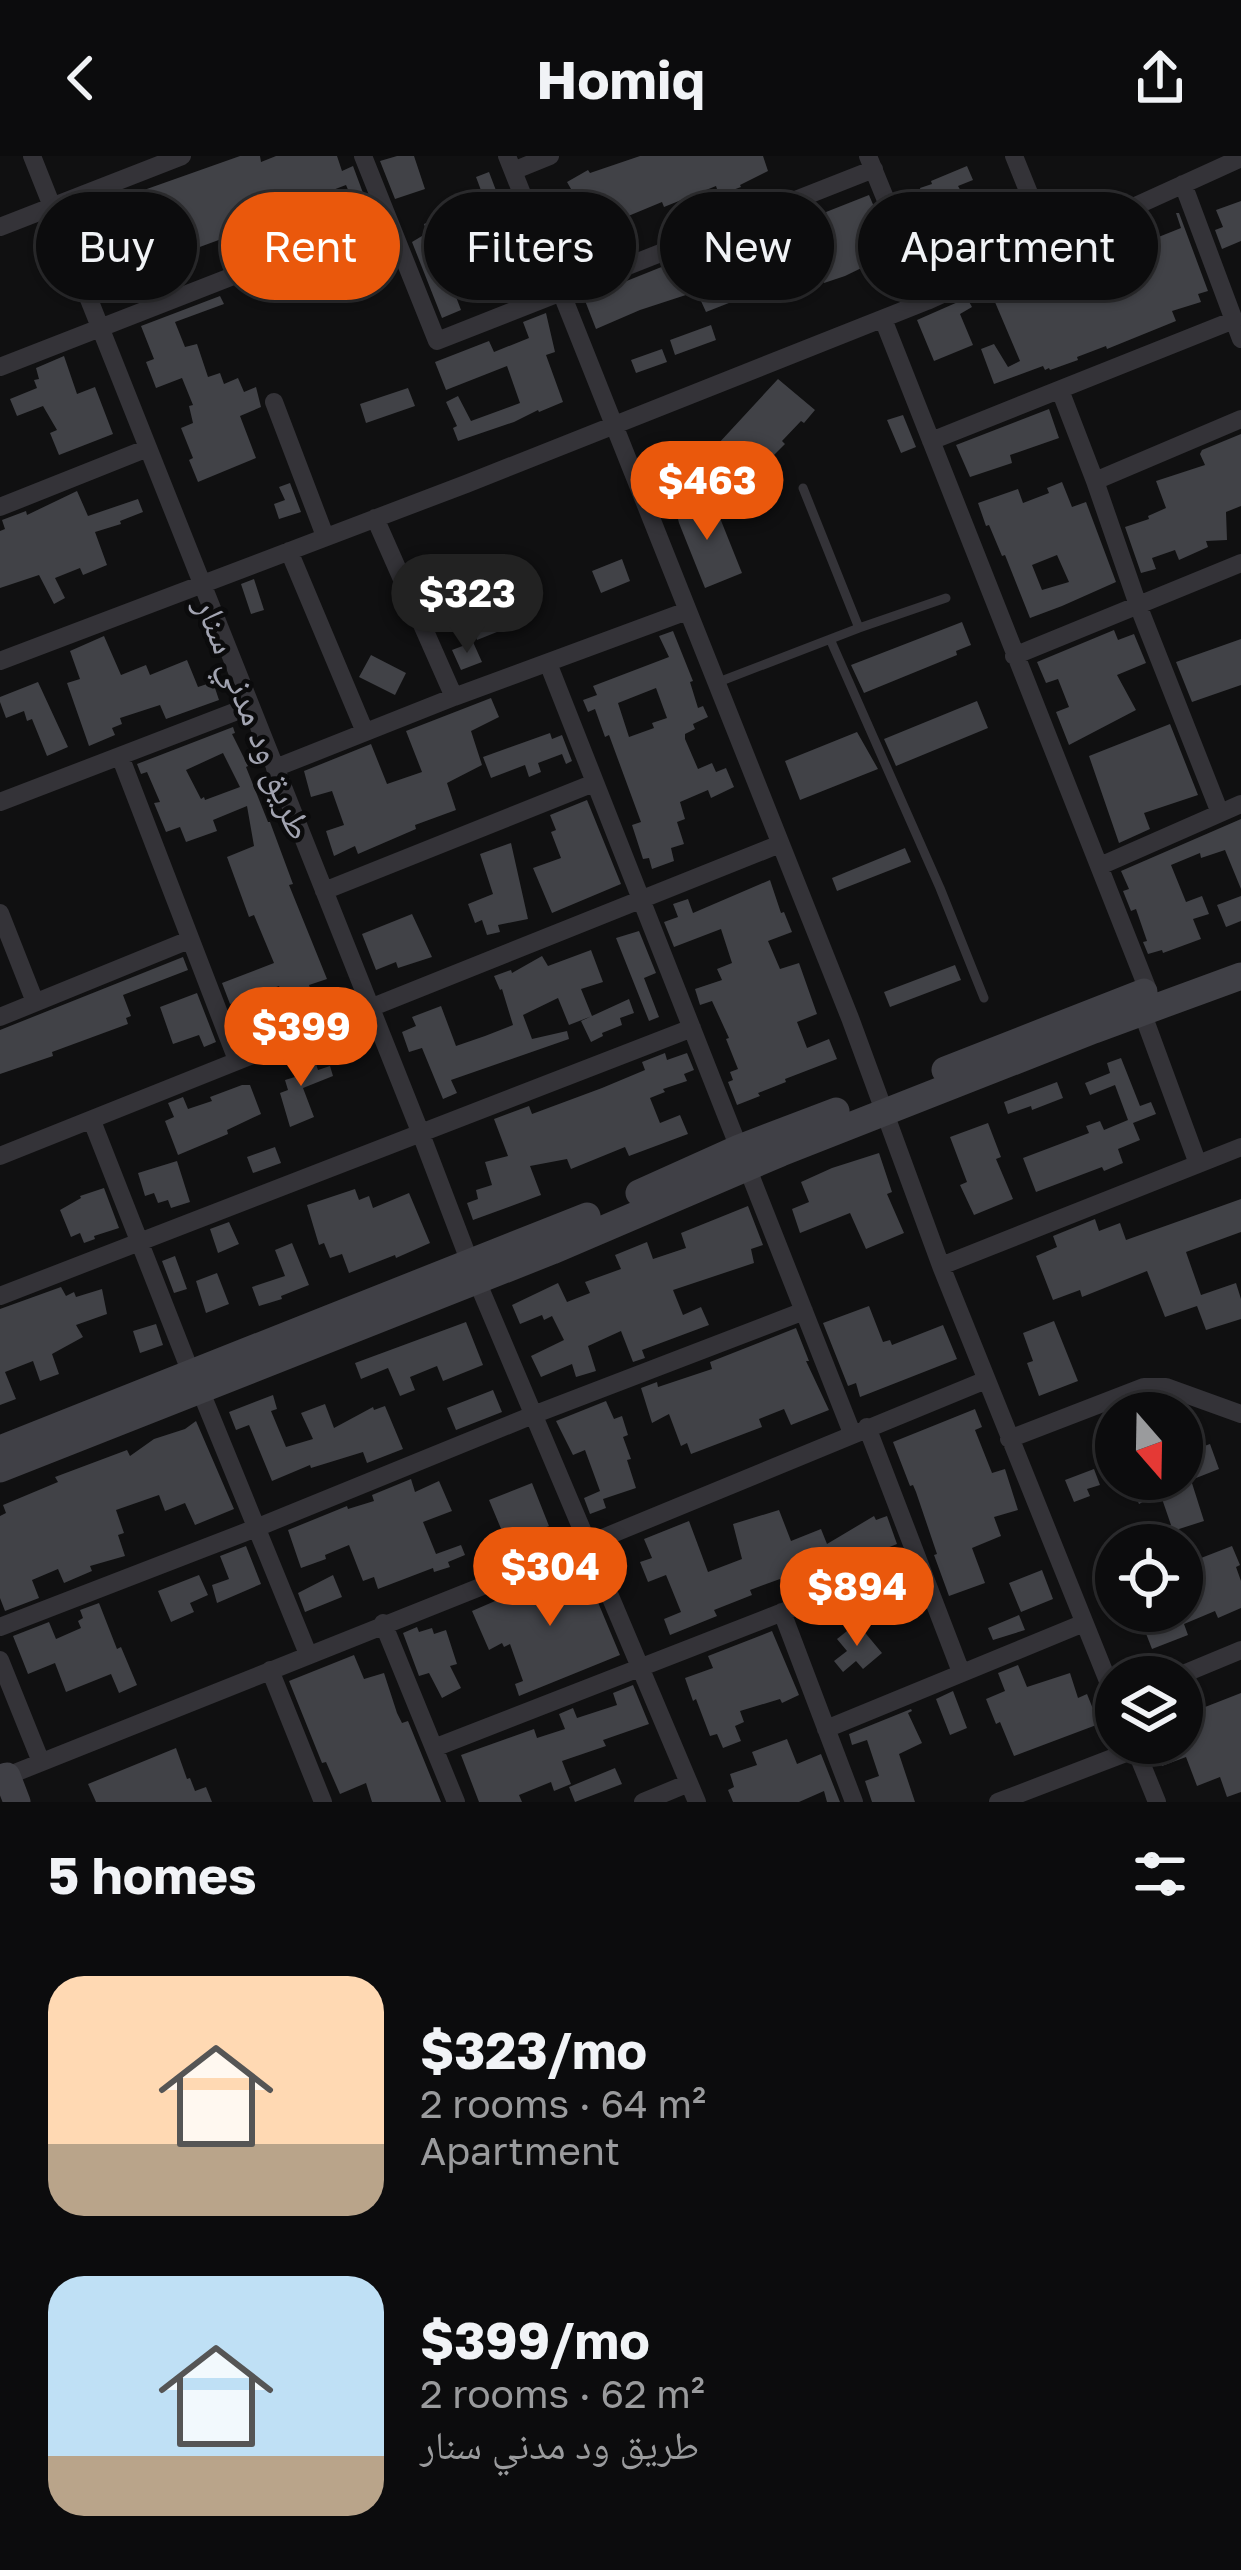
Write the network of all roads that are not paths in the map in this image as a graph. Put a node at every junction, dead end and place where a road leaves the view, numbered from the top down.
1 (32, 156) edge
2 (182, 156) edge
3 (363, 156) edge
4 (550, 156) edge
5 (1013, 156) edge
6 (1241, 158) edge
7 (871, 162) edge
8 (510, 164) edge
9 (1184, 184) junction
10 (47, 192) edge
11 (89, 192) edge
12 (377, 192) edge
13 (521, 192) edge
14 (1028, 192) edge
15 (1158, 196) edge
16 (36, 213) edge
17 (0, 227) edge
18 (400, 249) edge
19 (636, 258) edge
20 (221, 281) edge
21 (89, 300) edge
22 (535, 300) edge
23 (563, 300) edge
24 (927, 301) joint
25 (883, 319) junction
26 (1234, 320) junction
27 (100, 328) junction
28 (1241, 339) edge
29 (0, 367) edge
30 (1060, 390) junction
31 (274, 402) dead end
32 (1241, 419) edge
33 (614, 425) junction
34 (931, 441) junction
35 (148, 448) junction
36 (1095, 481) junction
37 (803, 488) dead end
38 (0, 507) edge
39 (375, 518) junction
40 (326, 536) junction
41 (289, 551) junction
42 (1241, 563) edge
43 (202, 586) junction
44 (946, 598) dead end
45 (1138, 604) junction
46 (687, 611) junction
47 (859, 628) junction
48 (830, 639) junction
49 (1014, 656) junction
50 (0, 661) edge
51 (548, 663) junction
52 (716, 683) junction
53 (454, 698) junction
54 (250, 706) junction
55 (364, 732) junction
56 (120, 756) junction
57 (275, 768) junction
58 (594, 783) junction
59 (0, 802) edge
60 (1241, 804) edge
61 (1220, 813) junction
62 (780, 844) junction
63 (1100, 866) junction
64 (324, 891) junction
65 (641, 899) junction
66 (0, 914) edge
67 (190, 940) junction
68 (1241, 957) edge
69 (1241, 976) edge
70 (984, 998) dead end
71 (1145, 1001) junction
72 (35, 1002) junction
73 (371, 1007) junction
74 (0, 1016) edge
75 (692, 1028) junction
76 (237, 1060) junction
77 (880, 1104) junction
78 (92, 1121) junction
79 (421, 1133) junction
80 (1241, 1147) edge
81 (0, 1156) edge
82 (743, 1157) junction
83 (1198, 1164) junction
84 (141, 1242) junction
85 (941, 1266) junction
86 (473, 1272) junction
87 (0, 1296) edge
88 (804, 1311) junction
89 (986, 1380) junction
90 (196, 1382) junction
91 (1241, 1414) edge
92 (533, 1415) junction
93 (859, 1430) junction
94 (1009, 1439) junction
95 (0, 1448) edge
96 (0, 1469) edge
97 (256, 1528) junction
98 (588, 1544) junction
99 (916, 1559) junction
100 (782, 1612) junction
101 (383, 1623) junction
102 (1084, 1623) junction
103 (0, 1627) edge
104 (1241, 1650) edge
105 (308, 1654) junction
106 (1098, 1656) edge
107 (0, 1660) edge
108 (1203, 1666) edge
109 (640, 1668) junction
110 (270, 1670) junction
111 (961, 1672) junction
112 (826, 1729) junction
113 (434, 1748) junction
114 (41, 1762) junction
115 (1095, 1762) edge
116 (1141, 1764) edge
117 (8, 1785) edge
118 (693, 1793) edge
119 (318, 1800) edge
120 (456, 1802) edge
121 (644, 1802) edge
122 (854, 1802) edge
123 (998, 1802) edge
124 (1157, 1802) edge

1 - 10 street, طريق ود مدني سنار
2 - 11 street
3 - 12 street
4 - 8 street
5 - 14 street
6 - 9 street
7 - 19 street
7 - 24 street
8 - 13 street
9 - 15 street
9 - 26 street
16 - 17 street
18 - 22 street
20 - 27 street
21 - 27 street, طريق ود مدني سنار
23 - 33 street
24 - 25 street
25 - 33 street
25 - 34 street
26 - 28 street
26 - 30 street
27 - 29 street
27 - 35 street, طريق ود مدني سنار
30 - 34 street
30 - 36 street
31 - 40 street
32 - 36 street
33 - 39 street
33 - 46 street
34 - 49 street
35 - 38 street
35 - 43 street, طريق ود مدني سنار
36 - 45 street
37 - 47 lane
39 - 40 street
39 - 53 street
40 - 41 street
41 - 43 street
41 - 55 street
42 - 45 street
43 - 50 street
43 - 54 street, طريق ود مدني سنار
44 - 47 lane
45 - 49 street
45 - 61 street
46 - 51 street
46 - 52 street
47 - 48 lane
48 - 52 lane
48 - 70 lane
49 - 63 street
51 - 53 street
51 - 58 street
52 - 62 street
53 - 55 street
54 - 56 street
54 - 57 street, طريق ود مدني سنار
55 - 57 street
56 - 59 street
56 - 67 street
57 - 64 street, طريق ود مدني سنار
58 - 64 street
58 - 65 street
60 - 61 street
61 - 63 street
62 - 65 street
62 - 77 street
63 - 71 street
64 - 73 street, طريق ود مدني سنار
65 - 73 street
65 - 75 street
66 - 72 street
67 - 72 street
67 - 76 street
68 - 71 street
69 - 71 street
71 - 77 street
71 - 83 street
72 - 74 street
73 - 76 street
73 - 79 street, طريق ود مدني سنار
75 - 79 street
75 - 82 street
76 - 78 street
77 - 82 street
77 - 85 street
78 - 81 street
78 - 84 street
79 - 84 street
79 - 86 street, طريق ود مدني سنار
80 - 83 street
82 - 86 street
82 - 88 street
83 - 85 street
84 - 87 street
84 - 90 street
85 - 89 street
86 - 90 street
86 - 92 street, طريق ود مدني سنار
88 - 92 street
88 - 93 street
89 - 93 street
89 - 94 street
90 - 95 street
90 - 96 street
90 - 97 street
91 - 94 street
92 - 97 street
92 - 98 street, طريق ود مدني سنار
93 - 98 street
93 - 99 street
94 - 102 street
97 - 103 street
97 - 105 street
98 - 101 street
98 - 109 street, طريق ود مدني سنار
99 - 100 street
99 - 111 street
100 - 109 street
100 - 112 street
101 - 105 street
101 - 113 street
102 - 106 street
102 - 111 street
104 - 108 street
105 - 110 street
107 - 114 street
109 - 113 street
109 - 118 street, طريق ود مدني سنار
110 - 114 street
110 - 119 street
111 - 112 street
112 - 122 street
113 - 120 street
114 - 117 street
115 - 123 street
116 - 124 street
118 - 121 street

